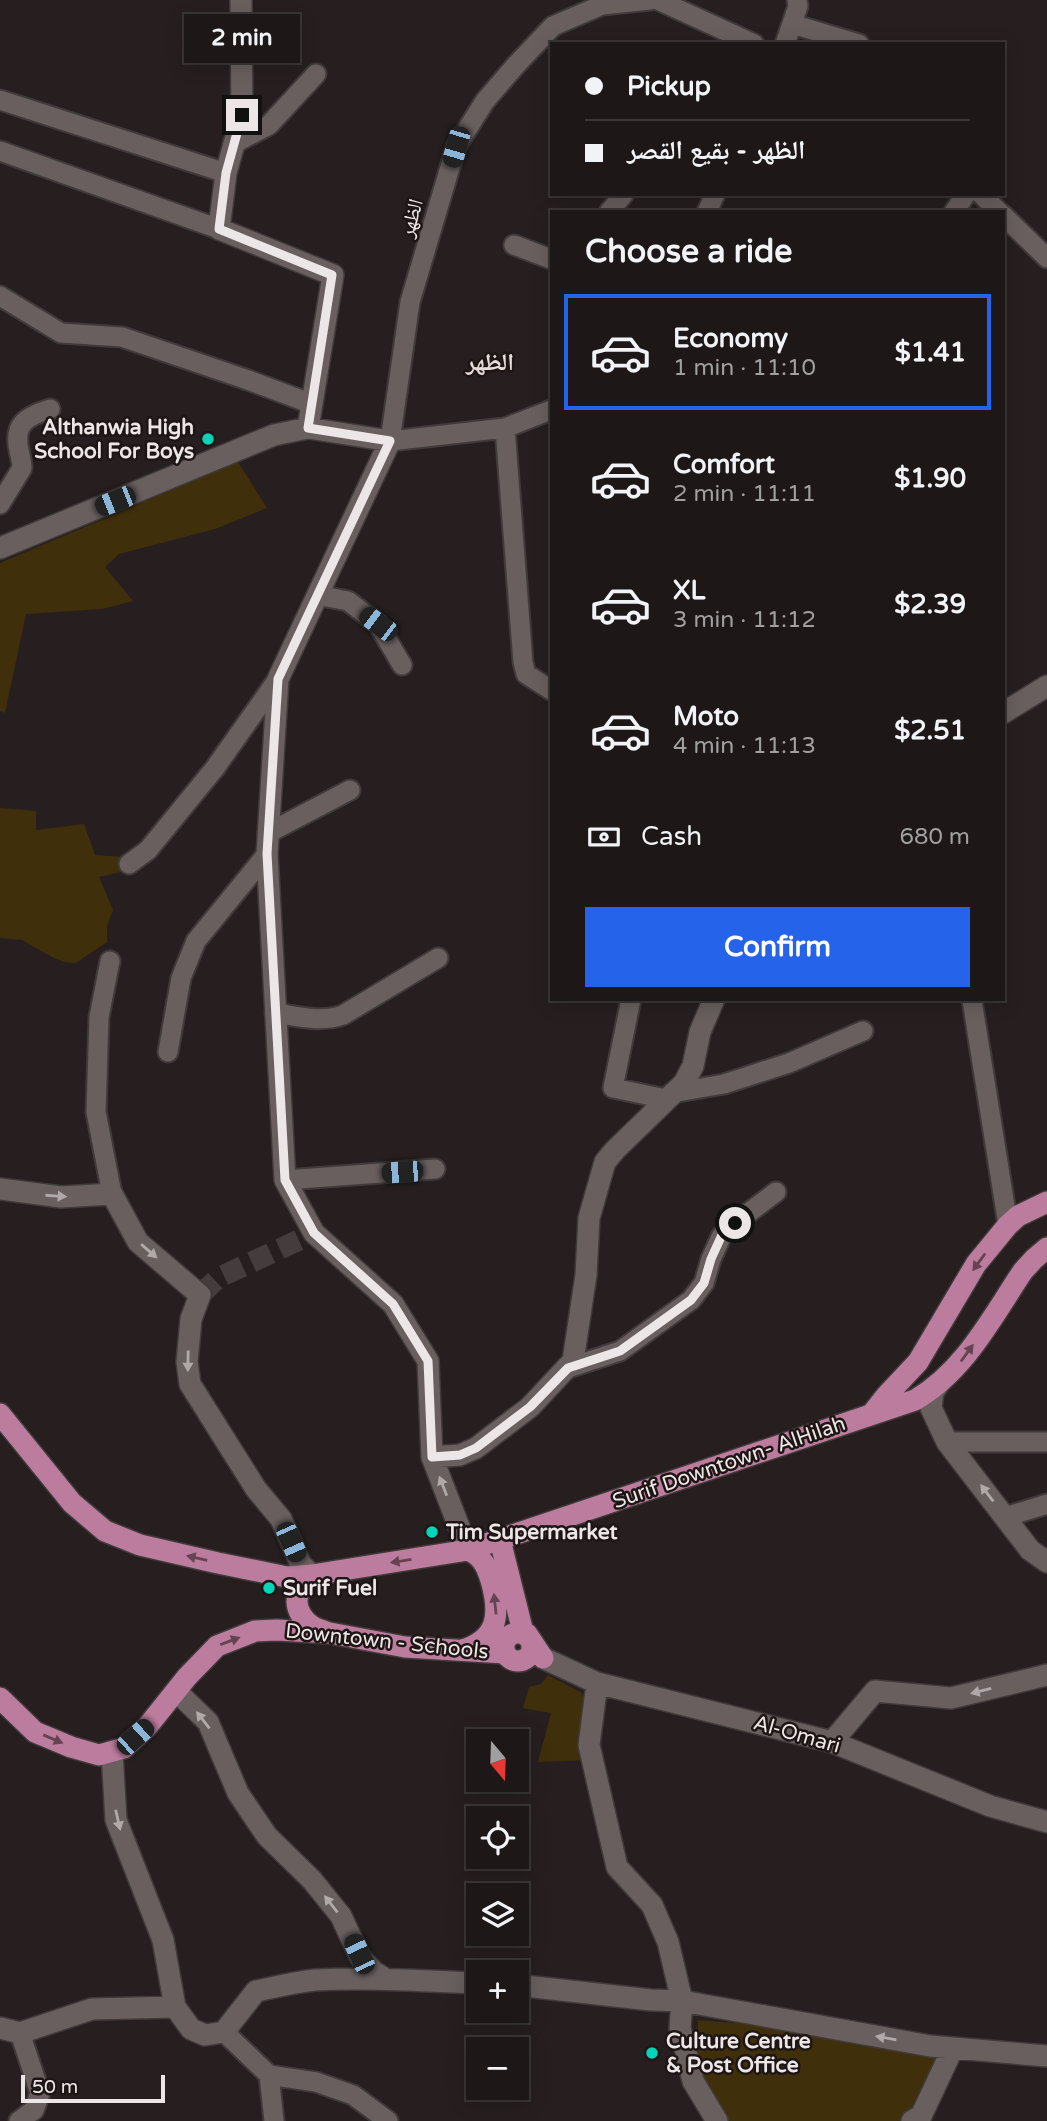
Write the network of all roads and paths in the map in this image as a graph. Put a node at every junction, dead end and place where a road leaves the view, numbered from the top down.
1 (241, 0) edge
2 (650, 0) edge
3 (657, 0) edge
4 (797, 0) edge
5 (792, 24) junction
6 (750, 42) edge
7 (786, 42) edge
8 (852, 42) edge
9 (316, 74) dead end
10 (0, 100) edge
11 (233, 144) junction
12 (0, 151) edge
13 (226, 173) junction
14 (622, 196) edge
15 (983, 196) edge
16 (611, 210) edge
17 (997, 210) edge
18 (1005, 218) edge
19 (219, 229) junction
20 (514, 245) dead end
21 (1047, 258) edge
22 (550, 259) edge
23 (0, 296) edge
24 (312, 404) junction
25 (50, 409) dead end
26 (550, 410) edge
27 (308, 428) junction
28 (505, 428) junction
29 (390, 441) junction
30 (0, 504) edge
31 (0, 548) edge
32 (317, 595) junction
33 (402, 665) dead end
34 (278, 679) junction
35 (1047, 686) edge
36 (550, 689) edge
37 (1005, 712) edge
38 (350, 790) dead end
39 (268, 844) junction
40 (129, 864) dead end
41 (438, 958) dead end
42 (110, 961) dead end
43 (631, 1001) edge
44 (713, 1001) edge
45 (972, 1001) edge
46 (275, 1013) junction
47 (863, 1031) dead end
48 (169, 1052) dead end
49 (669, 1096) junction
50 (435, 1169) dead end
51 (285, 1180) junction
52 (0, 1189) edge
53 (776, 1192) dead end
54 (112, 1194) junction
55 (1047, 1202) edge
56 (1008, 1225) junction
57 (1047, 1248) edge
58 (568, 1368) junction
59 (940, 1382) junction
60 (0, 1414) edge
61 (871, 1415) junction
62 (947, 1442) junction
63 (1047, 1442) edge
64 (432, 1457) junction
65 (1047, 1504) edge
66 (1005, 1517) junction
67 (500, 1540) junction
68 (468, 1550) junction
69 (1047, 1562) edge
70 (312, 1575) junction
71 (330, 1633) junction
72 (461, 1650) junction
73 (534, 1650) junction
74 (1047, 1675) edge
75 (597, 1683) junction
76 (176, 1691) junction
77 (0, 1698) edge
78 (832, 1742) junction
79 (113, 1753) junction
80 (1047, 1822) edge
81 (384, 1978) junction
82 (466, 1983) edge
83 (529, 1986) edge
84 (682, 2001) junction
85 (175, 2007) junction
86 (10, 2031) edge
87 (224, 2032) junction
88 (953, 2048) junction
89 (1047, 2056) edge
90 (269, 2075) junction
91 (19, 2121) edge
92 (274, 2121) edge
93 (388, 2121) edge
94 (715, 2121) edge
95 (912, 2121) edge

1 - 11 street
2 - 29 street, الظهر
3 - 6 street
4 - 5 street
5 - 7 street
5 - 8 street
9 - 11 street
10 - 13 street
11 - 13 street
12 - 19 street
13 - 19 street
14 - 16 street
15 - 17 street
18 - 21 street
19 - 24 street
20 - 22 street
23 - 24 street
24 - 27 street
25 - 30 street
26 - 28 street
27 - 29 street
27 - 31 street
28 - 29 street
28 - 36 street
29 - 32 street
32 - 33 street
32 - 34 street
34 - 39 street
34 - 40 street
35 - 37 street
38 - 39 street
39 - 46 street
39 - 48 street
41 - 46 street
42 - 54 street
43 - 49 street
44 - 49 street
45 - 56 street
46 - 51 street
47 - 49 street
49 - 58 street
50 - 51 street
51 - 64 street
52 -> 54 street
53 - 58 street
54 -> 70 street
55 - 56 main road, Surif Downtown- AlHilah
56 -> 61 main road, Surif Downtown- AlHilah
59 -> 57 main road, Surif Downtown- AlHilah
58 - 64 street
59 - 61 main road, Surif Downtown- AlHilah
59 - 62 street
70 -> 60 main road
61 - 67 main road, Surif Downtown- AlHilah
62 - 63 street
66 -> 62 street
68 -> 64 street
65 - 66 street
66 - 69 street
67 - 68 main road, Surif Downtown- AlHilah
67 - 73 main road
68 -> 70 main road, Surif Downtown- AlHilah
72 -> 68 main road
70 - 71 main road
71 - 72 main road, Downtown - Schools
76 -> 71 main road, Downtown - Schools
72 - 73 main road, Downtown - Schools
73 - 75 street, Al-Omari
74 -> 78 street
75 - 78 street, Al-Omari
75 - 84 street
76 - 79 main road, Downtown - Schools
81 -> 76 street
77 -> 79 main road
78 - 80 street, Al-Omari
79 -> 85 street
81 - 82 street
81 - 87 street
83 - 84 street
88 -> 84 street
84 - 94 street
85 - 86 street
85 - 87 street
86 - 91 street
87 - 90 street
88 - 89 street
88 - 95 street
90 - 92 street
90 - 93 street

